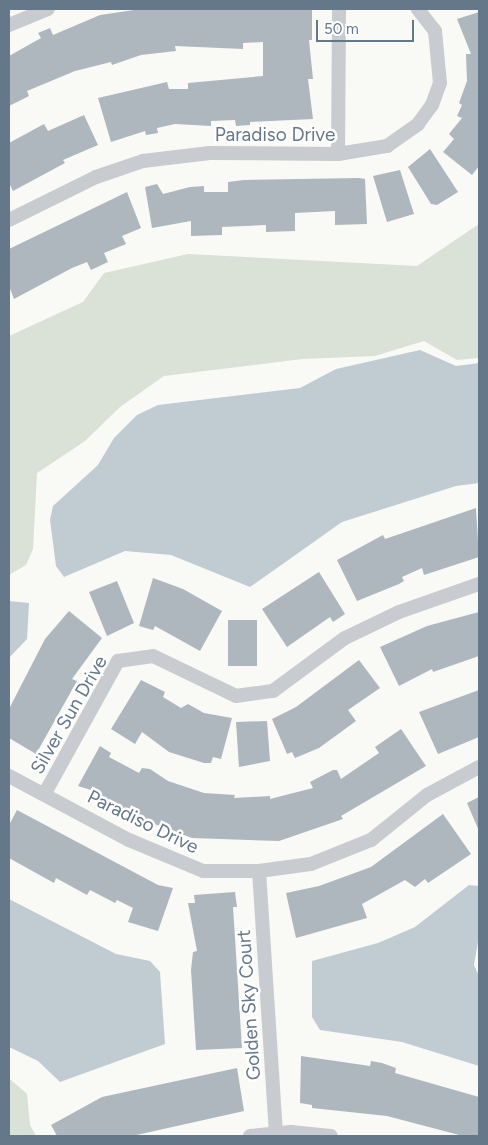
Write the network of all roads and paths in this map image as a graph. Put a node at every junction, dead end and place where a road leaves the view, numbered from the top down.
1 (48, 9) edge
2 (339, 9) edge
3 (418, 9) edge
4 (9, 24) edge
5 (338, 154) junction
6 (9, 220) edge
7 (479, 584) edge
8 (479, 766) edge
9 (9, 776) edge
10 (45, 793) junction
11 (259, 871) junction
12 (276, 1135) edge
13 (250, 1136) edge
14 (331, 1136) edge

1 - 4 street
2 - 5 street
3 - 5 street, Paradiso Drive
5 - 6 street, Paradiso Drive
7 - 10 street, Silver Sun Drive
8 - 11 street, Paradiso Drive
9 - 10 street, Paradiso Drive
10 - 11 street, Paradiso Drive
11 - 12 street, Golden Sky Court
12 - 13 street
12 - 14 street

